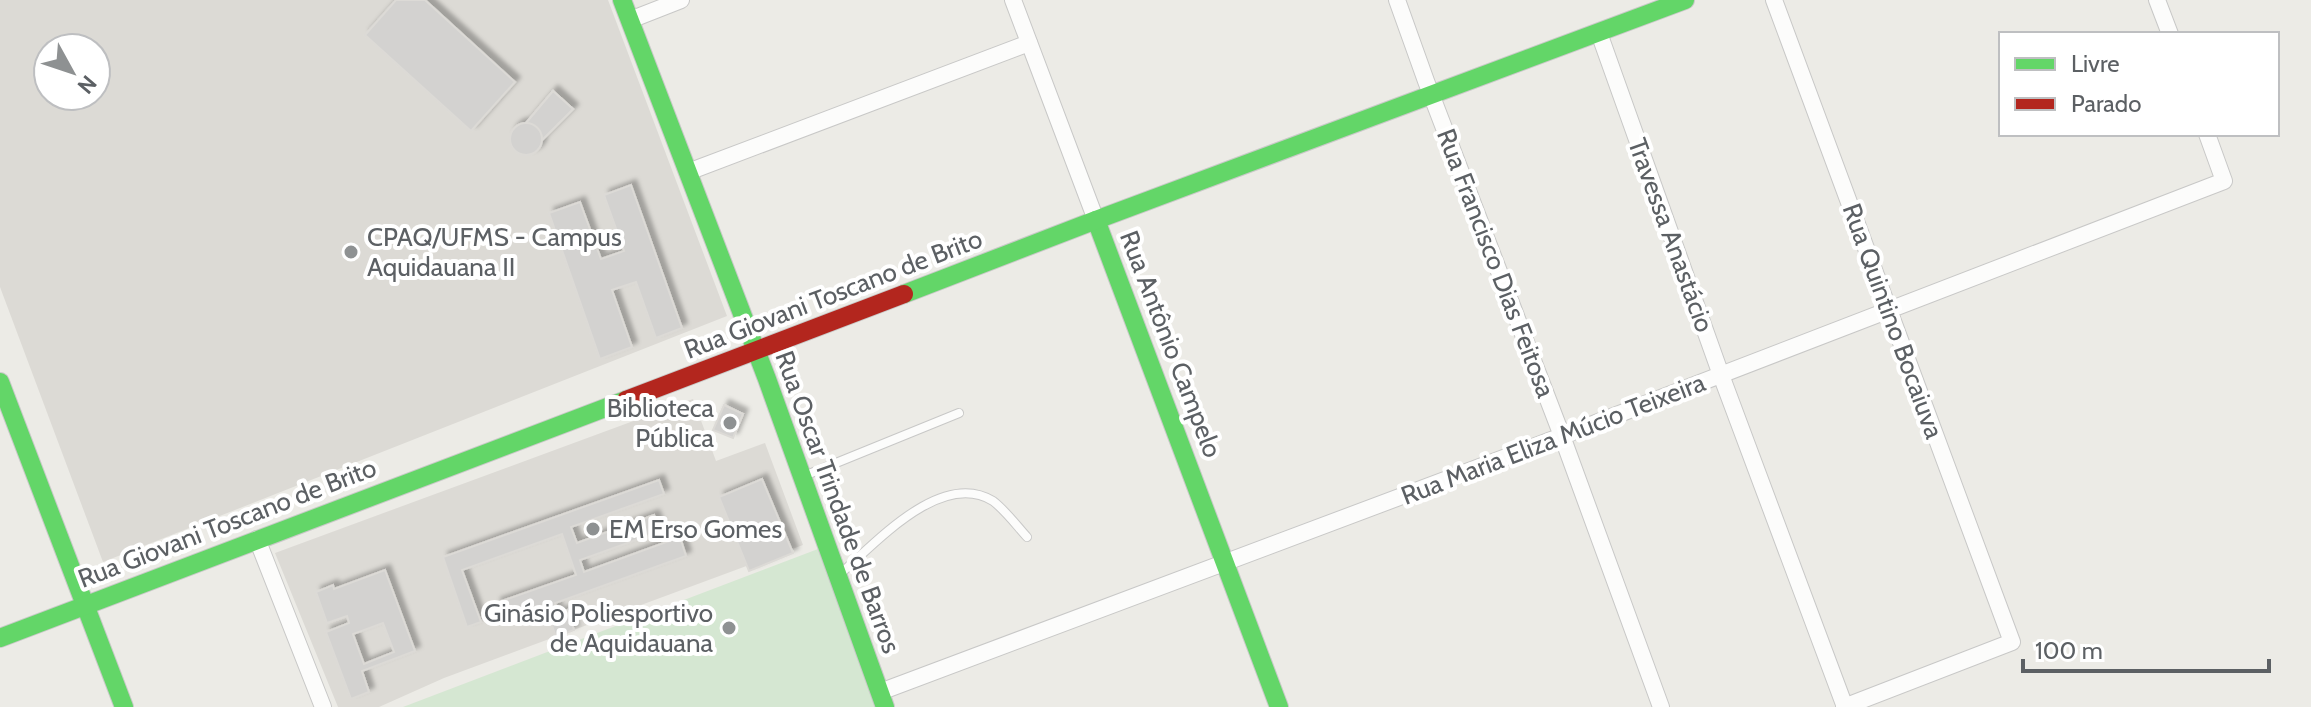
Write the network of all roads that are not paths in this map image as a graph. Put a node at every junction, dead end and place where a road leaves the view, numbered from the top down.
1 (622, 0) edge
2 (681, 0) edge
3 (1013, 0) edge
4 (1397, 0) edge
5 (1685, 0) edge
6 (1774, 0) edge
7 (2157, 0) edge
8 (630, 20) junction
9 (2169, 32) edge
10 (1599, 33) junction
11 (1029, 43) junction
12 (1431, 96) junction
13 (2208, 136) edge
14 (688, 172) junction
15 (1096, 220) junction
16 (1889, 310) junction
17 (755, 352) junction
18 (1721, 375) junction
19 (0, 382) edge
20 (959, 413) dead end
21 (1562, 436) junction
22 (803, 476) junction
23 (1027, 537) dead end
24 (257, 539) junction
25 (1225, 563) junction
26 (836, 577) junction
27 (85, 605) junction
28 (0, 638) edge
29 (882, 699) edge
30 (124, 707) edge
31 (323, 707) edge
32 (1279, 707) edge
33 (1661, 707) edge
34 (1844, 707) edge

1 - 8 main road, Rua Oscar Trindade de Barros
2 - 8 street
3 - 11 street, Rua Antônio Campelo
4 - 12 street, Rua Francisco Dias Feitosa
5 - 10 main road, Rua Giovani Toscano de Brito
6 - 16 street, Rua Quintino Bocaiuva
7 - 9 street
8 - 14 main road, Rua Oscar Trindade de Barros
10 - 12 main road, Rua Giovani Toscano de Brito
10 - 18 street, Travessa Anastácio
11 - 14 street
11 - 15 street, Rua Antônio Campelo
12 - 15 main road, Rua Giovani Toscano de Brito
12 - 21 street, Rua Francisco Dias Feitosa
13 - 16 street, Rua Maria Eliza Múcio Teixeira
14 - 17 main road, Rua Oscar Trindade de Barros
15 - 17 main road, Rua Giovani Toscano de Brito
15 - 25 main road, Rua Antônio Campelo
16 - 18 street, Rua Maria Eliza Múcio Teixeira
16 - 34 street, Rua Quintino Bocaiuva
17 - 22 main road, Rua Oscar Trindade de Barros
17 - 24 main road, Rua Giovani Toscano de Brito
18 - 21 street, Rua Maria Eliza Múcio Teixeira
18 - 34 street, Travessa Anastácio
19 - 27 main road
20 - 22 lane
21 - 25 street, Rua Maria Eliza Múcio Teixeira
21 - 33 street, Rua Francisco Dias Feitosa
22 - 26 main road, Rua Oscar Trindade de Barros
23 - 26 lane
24 - 27 main road, Rua Giovani Toscano de Brito
24 - 31 street
25 - 29 street, Rua Maria Eliza Múcio Teixeira
25 - 32 main road, Rua Antônio Campelo
26 - 29 main road, Rua Oscar Trindade de Barros
27 - 28 main road, Rua Giovani Toscano de Brito
27 - 30 main road

